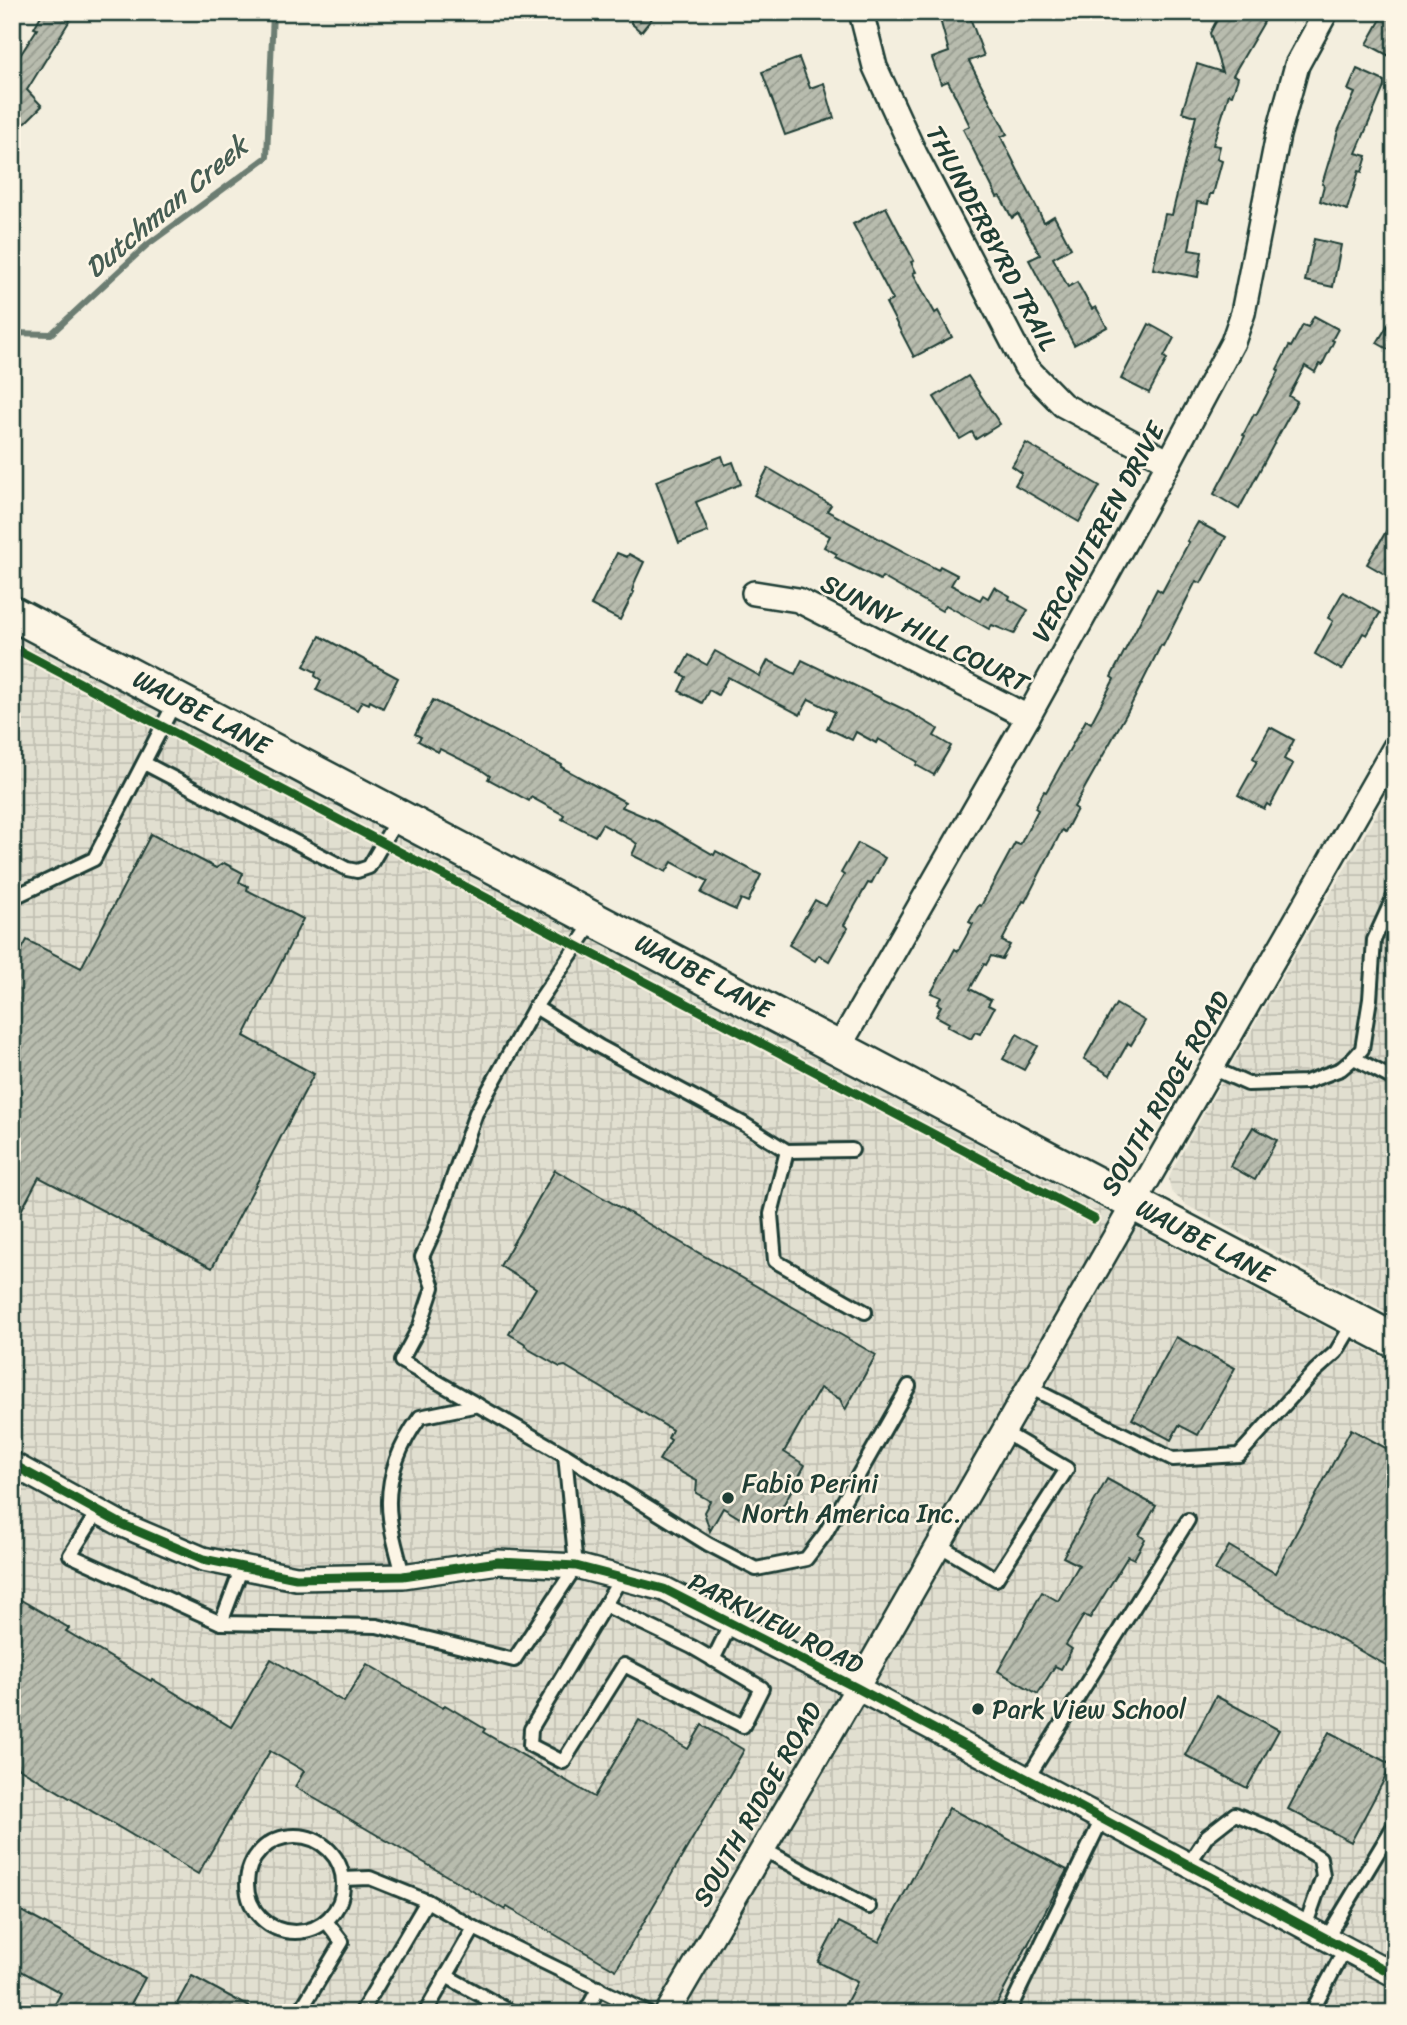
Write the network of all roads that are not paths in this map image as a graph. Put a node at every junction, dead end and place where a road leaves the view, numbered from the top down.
1 (861, 12) edge
2 (1326, 12) edge
3 (1169, 462) junction
4 (754, 593) dead end
5 (12, 613) edge
6 (177, 699) junction
7 (1028, 717) junction
8 (1395, 747) edge
9 (144, 763) junction
10 (399, 816) junction
11 (1395, 894) edge
12 (12, 898) edge
13 (595, 919) junction
14 (535, 1007) junction
15 (839, 1047) junction
16 (1354, 1058) junction
17 (1212, 1068) junction
18 (1395, 1080) edge
19 (852, 1150) dead end
20 (787, 1151) junction
21 (1134, 1203) junction
22 (865, 1312) dead end
23 (1355, 1320) junction
24 (1395, 1341) edge
25 (909, 1387) dead end
26 (1029, 1387) junction
27 (478, 1405) junction
28 (1004, 1432) junction
29 (565, 1455) junction
30 (12, 1464) edge
31 (98, 1511) junction
32 (1188, 1520) dead end
33 (939, 1545) junction
34 (576, 1566) junction
35 (242, 1567) junction
36 (403, 1576) junction
37 (621, 1578) junction
38 (605, 1605) junction
39 (221, 1623) junction
40 (731, 1623) junction
41 (713, 1660) junction
42 (857, 1688) junction
43 (1027, 1779) junction
44 (1102, 1819) junction
45 (1395, 1824) edge
46 (763, 1849) junction
47 (1188, 1865) junction
48 (343, 1879) junction
49 (427, 1901) junction
50 (869, 1907) dead end
51 (326, 1921) junction
52 (1305, 1927) junction
53 (474, 1928) junction
54 (1335, 1944) junction
55 (1395, 1975) edge
56 (446, 1976) junction
57 (598, 1989) junction
58 (299, 2013) edge
59 (361, 2013) edge
60 (425, 2013) edge
61 (513, 2013) edge
62 (585, 2013) edge
63 (648, 2013) edge
64 (667, 2013) edge
65 (1008, 2013) edge
66 (1311, 2013) edge

1 - 3 street, THUNDERBYRD TRAIL
2 - 3 street, VERCAUTEREN DRIVE
3 - 7 street, VERCAUTEREN DRIVE
4 - 7 street, SUNNY HILL COURT
5 - 6 main road, WAUBE LANE
6 - 9 lane
6 - 10 main road, WAUBE LANE
7 - 15 street, VERCAUTEREN DRIVE
8 - 17 street, SOUTH RIDGE ROAD
9 - 10 lane
9 - 12 lane
10 - 13 main road, WAUBE LANE
11 - 16 lane
13 - 14 lane
13 - 15 main road, WAUBE LANE
14 - 20 lane
14 - 27 lane
15 - 21 main road, WAUBE LANE
16 - 17 lane
16 - 18 lane
17 - 21 street, SOUTH RIDGE ROAD
19 - 20 lane
20 - 22 lane
21 - 23 main road, WAUBE LANE
21 - 26 street, SOUTH RIDGE ROAD
23 - 24 main road, WAUBE LANE
23 - 26 lane
25 - 29 lane
26 - 28 street, SOUTH RIDGE ROAD
27 - 29 lane
27 - 36 lane
28 - 33 street, SOUTH RIDGE ROAD
28 - 33 lane
29 - 34 lane
30 - 31 street, PARKVIEW ROAD
31 - 35 street, PARKVIEW ROAD
31 - 39 lane
32 - 43 lane
33 - 42 street, SOUTH RIDGE ROAD
34 - 36 street, PARKVIEW ROAD
34 - 37 street, PARKVIEW ROAD
34 - 39 lane
35 - 36 street, PARKVIEW ROAD
35 - 39 lane
37 - 38 lane
37 - 40 street, PARKVIEW ROAD
38 - 41 lane
38 - 41 lane
40 - 41 lane
40 - 42 street, PARKVIEW ROAD
42 - 43 street, PARKVIEW ROAD
42 - 46 street, SOUTH RIDGE ROAD
43 - 44 street, PARKVIEW ROAD
44 - 47 street, PARKVIEW ROAD
44 - 65 lane
45 - 54 lane
46 - 50 lane
46 - 64 street, SOUTH RIDGE ROAD
47 - 52 street, PARKVIEW ROAD
47 - 52 lane
48 - 49 lane
48 - 51 lane
48 - 51 lane
49 - 53 lane
49 - 59 lane
51 - 58 lane
52 - 54 street, PARKVIEW ROAD
53 - 56 lane
53 - 57 lane
54 - 55 street, PARKVIEW ROAD
54 - 66 lane
56 - 60 lane
56 - 61 lane
57 - 62 lane
57 - 63 lane

